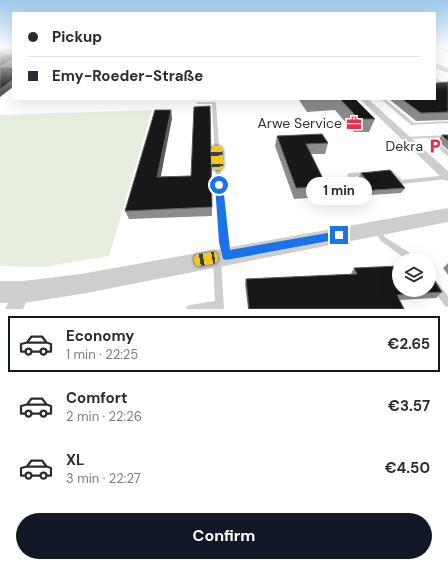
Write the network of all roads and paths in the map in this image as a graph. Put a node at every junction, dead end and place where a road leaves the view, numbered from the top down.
1 (436, 65) edge
2 (448, 71) edge
3 (436, 80) edge
4 (448, 87) edge
5 (442, 88) edge
6 (365, 100) edge
7 (385, 100) edge
8 (198, 103) dead end
9 (448, 122) edge
10 (448, 136) edge
11 (428, 137) junction
12 (407, 138) junction
13 (448, 154) edge
14 (371, 173) edge
15 (378, 173) edge
16 (448, 177) edge
17 (354, 181) edge
18 (448, 215) edge
19 (375, 228) junction
20 (403, 253) edge
21 (222, 256) junction
22 (436, 287) edge
23 (0, 292) edge
24 (18, 300) edge
25 (448, 303) edge
26 (220, 307) edge
27 (190, 309) edge

1 - 2 street
3 - 4 lane
4 - 5 lane
6 - 12 street
7 - 9 lane
8 - 21 lane
10 - 11 lane
11 - 12 lane
11 - 13 lane
12 - 16 street
14 - 17 lane
15 - 16 lane
18 - 19 street
19 - 20 lane
19 - 21 street
21 - 24 street
21 - 26 lane
22 - 25 lane
23 - 24 street
26 - 27 lane

